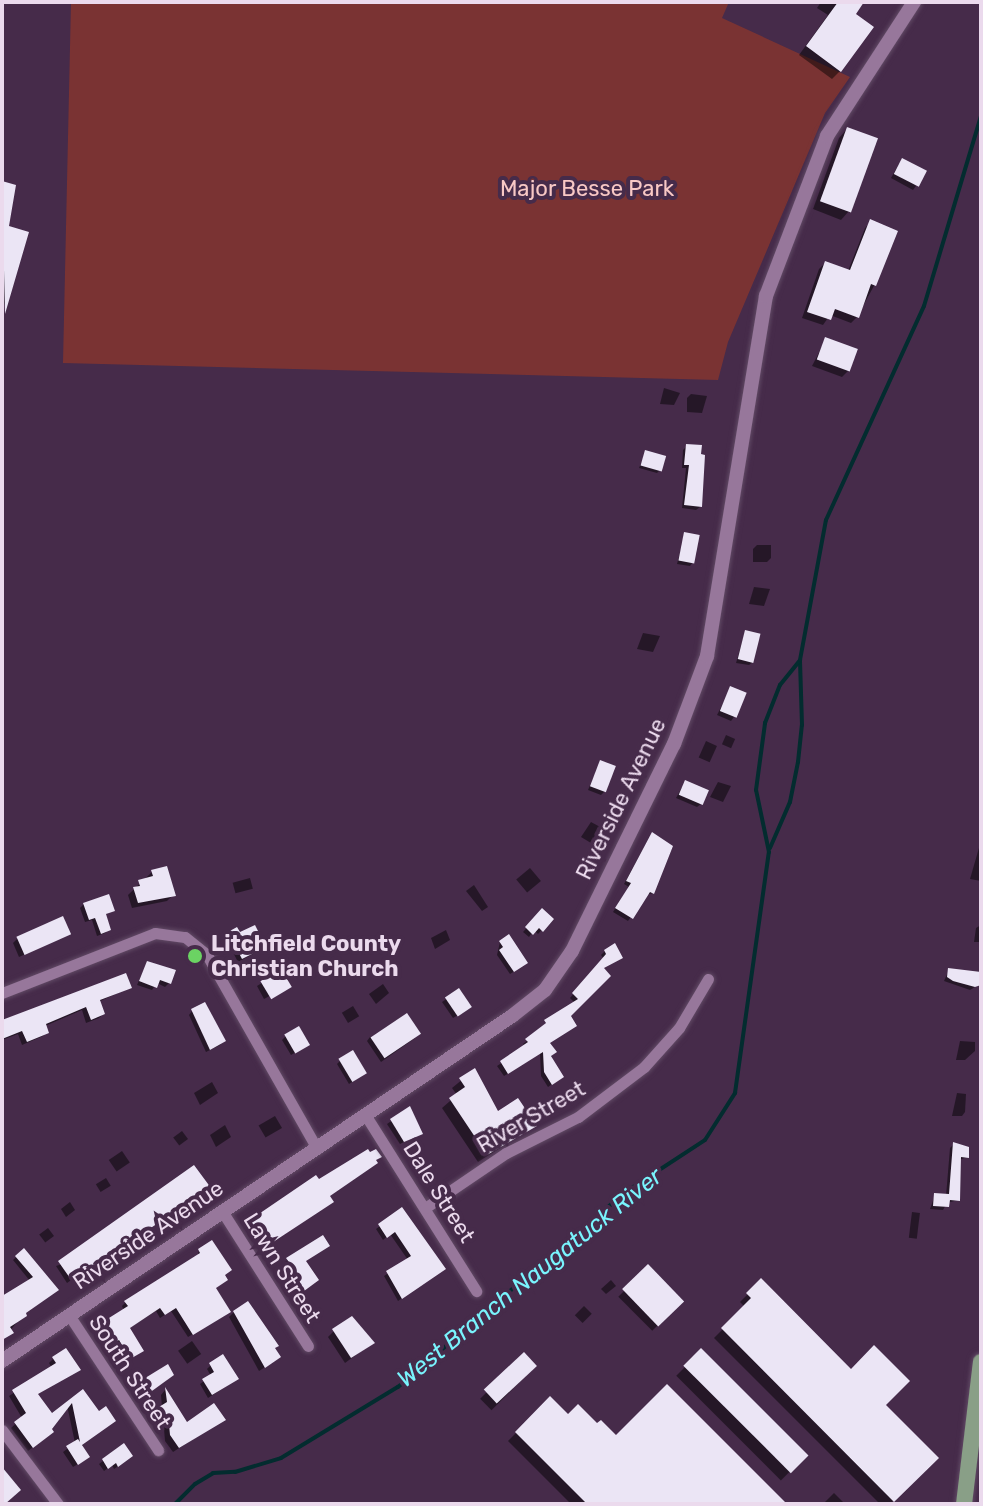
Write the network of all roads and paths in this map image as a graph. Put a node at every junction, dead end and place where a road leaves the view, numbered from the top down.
1 (914, 2) edge
2 (708, 979) dead end
3 (2, 993) edge
4 (366, 1116) junction
5 (317, 1149) junction
6 (425, 1208) junction
7 (222, 1211) junction
8 (476, 1291) dead end
9 (69, 1315) junction
10 (308, 1346) dead end
11 (2, 1361) edge
12 (981, 1362) edge
13 (2, 1430) edge
14 (158, 1450) dead end
15 (58, 1504) edge
16 (964, 1504) edge

1 - 4 street, Riverside Avenue
2 - 6 street, River Street
3 - 5 street
4 - 5 street, Riverside Avenue
4 - 6 street, Dale Street
5 - 7 street, Riverside Avenue
6 - 8 street, Dale Street
7 - 9 street, Riverside Avenue
7 - 10 street, Lawn Street
9 - 11 street, Riverside Avenue
9 - 14 street, South Street
12 - 16 main road
13 - 15 street

